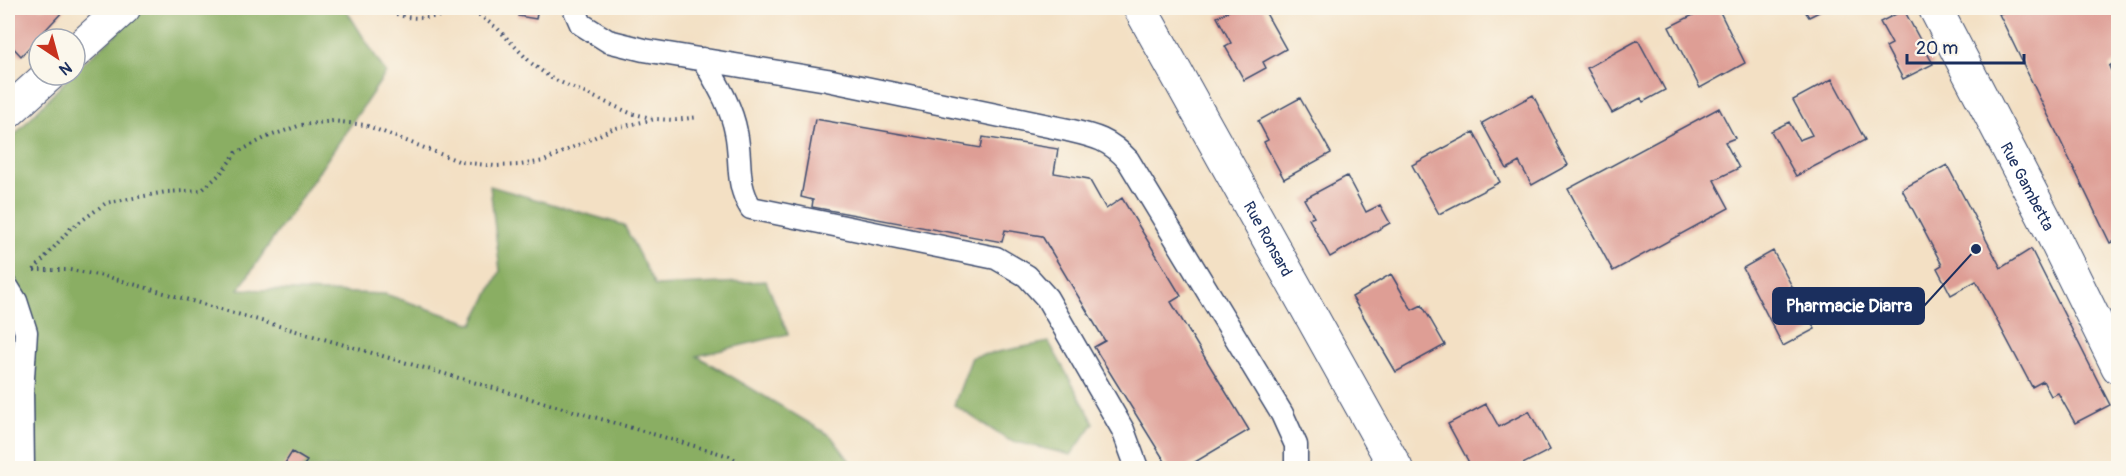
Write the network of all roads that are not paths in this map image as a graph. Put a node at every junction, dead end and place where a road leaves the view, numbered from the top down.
1 (124, 8) edge
2 (574, 8) edge
3 (1140, 8) edge
4 (1935, 8) edge
5 (87, 41) edge
6 (703, 59) junction
7 (36, 87) edge
8 (8, 112) edge
9 (16, 282) edge
10 (2118, 367) edge
11 (23, 468) edge
12 (1137, 468) edge
13 (1296, 468) edge
14 (1396, 468) edge

1 - 5 street
2 - 6 lane
3 - 14 street, Rue Ronsard
4 - 10 street, Rue Gambetta
6 - 12 lane
6 - 13 lane
7 - 8 street
9 - 11 lane

